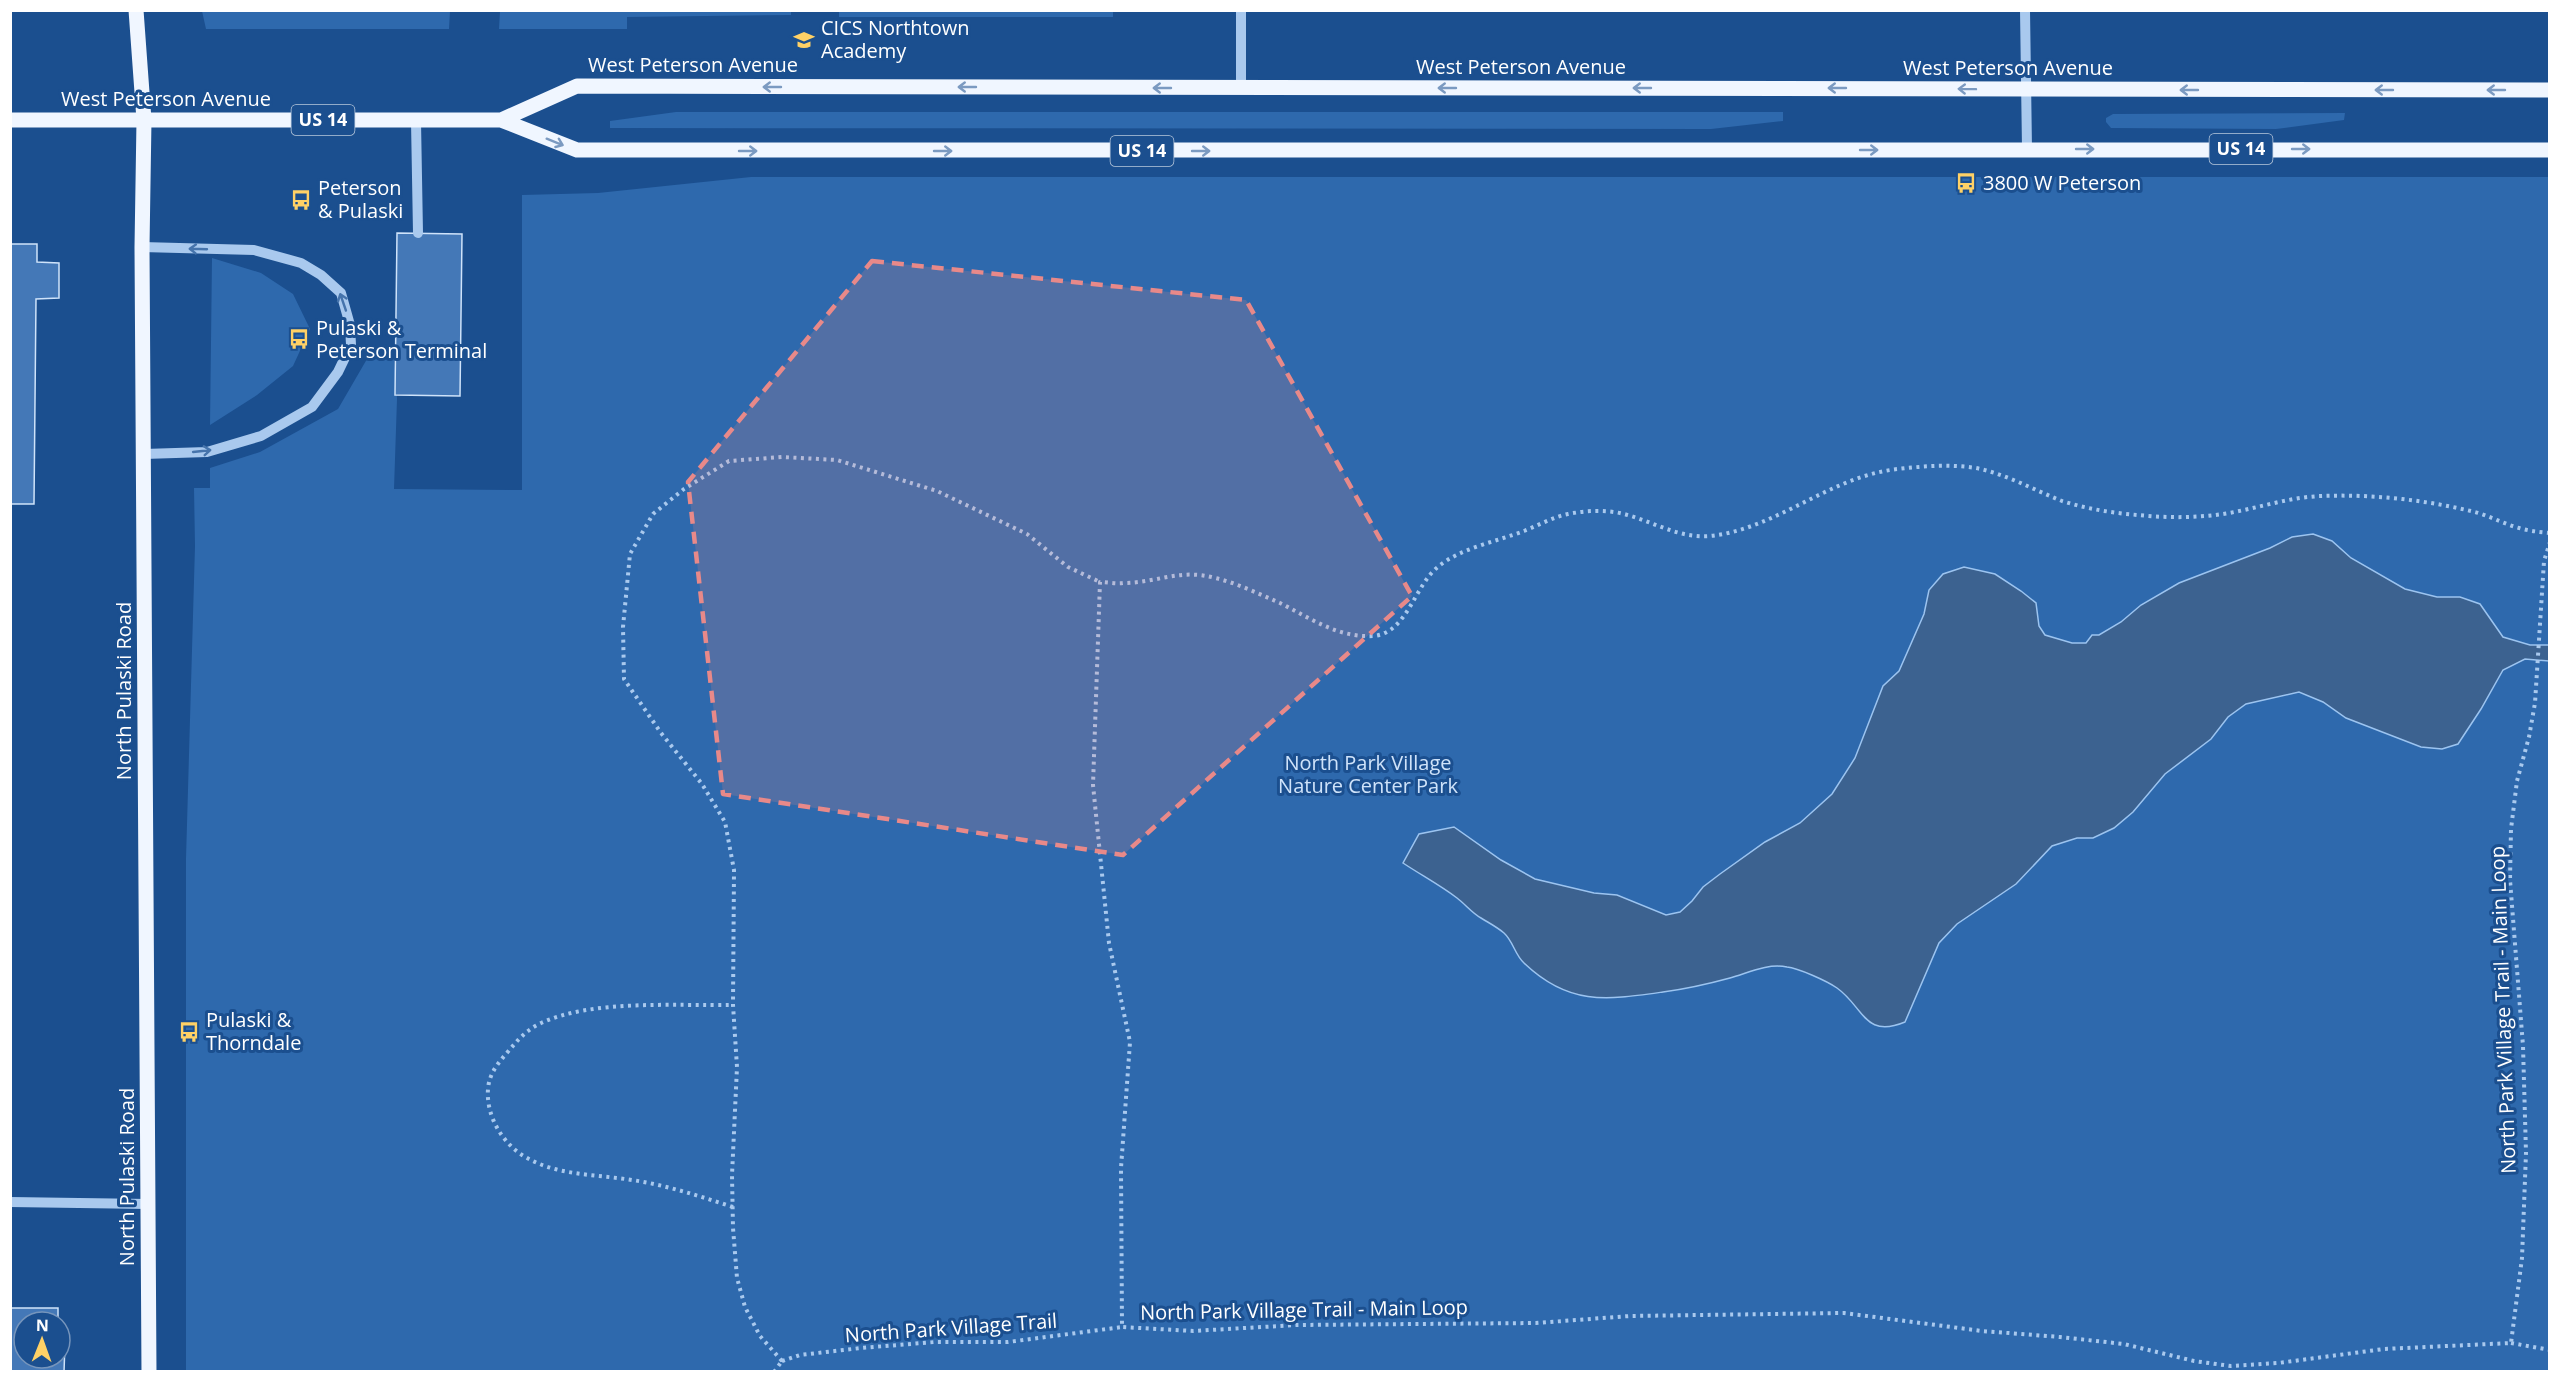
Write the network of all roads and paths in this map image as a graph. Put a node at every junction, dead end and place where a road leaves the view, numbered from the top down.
1 (136, 10) edge
2 (1240, 10) edge
3 (2025, 10) edge
4 (1241, 88) junction
5 (2025, 90) junction
6 (2550, 90) edge
7 (10, 120) edge
8 (144, 120) junction
9 (501, 120) junction
10 (416, 121) junction
11 (2026, 149) junction
12 (2550, 150) edge
13 (418, 233) dead end
14 (142, 247) junction
15 (144, 454) junction
16 (2550, 533) edge
17 (2550, 542) edge
18 (1100, 582) junction
19 (733, 1005) junction
20 (10, 1202) edge
21 (148, 1204) junction
22 (733, 1206) junction
23 (1122, 1327) junction
24 (2511, 1343) junction
25 (2550, 1350) edge
26 (782, 1361) junction
27 (2231, 1369) edge
28 (149, 1371) edge
29 (774, 1371) edge

1 - 8 main road, North Pulaski Road
2 - 4 lane
3 - 5 lane
5 -> 4 main road, West Peterson Avenue / US 14
4 -> 9 main road, West Peterson Avenue / US 14
6 -> 5 main road, West Peterson Avenue / US 14
5 - 11 lane
7 - 8 main road, West Peterson Avenue / US 14
8 - 10 main road, West Peterson Avenue / US 14
8 - 14 main road, North Pulaski Road
9 - 10 main road, West Peterson Avenue / US 14
9 -> 11 main road, West Peterson Avenue / US 14
10 - 13 lane
11 -> 12 main road, West Peterson Avenue / US 14
14 - 15 main road, North Pulaski Road
15 -> 14 lane
15 - 21 main road, North Pulaski Road
16 - 18 path
17 - 24 path, North Park Village Trail - Main Loop
18 - 19 path
18 - 23 path, North Park Village Trail - Main Loop
19 - 22 path
19 - 22 path
20 - 21 lane
21 - 28 main road, North Pulaski Road
22 - 26 path
23 - 26 path, North Park Village Trail
23 - 27 path, North Park Village Trail - Main Loop
24 - 25 path
24 - 27 path, North Park Village Trail - Main Loop
26 - 29 path

